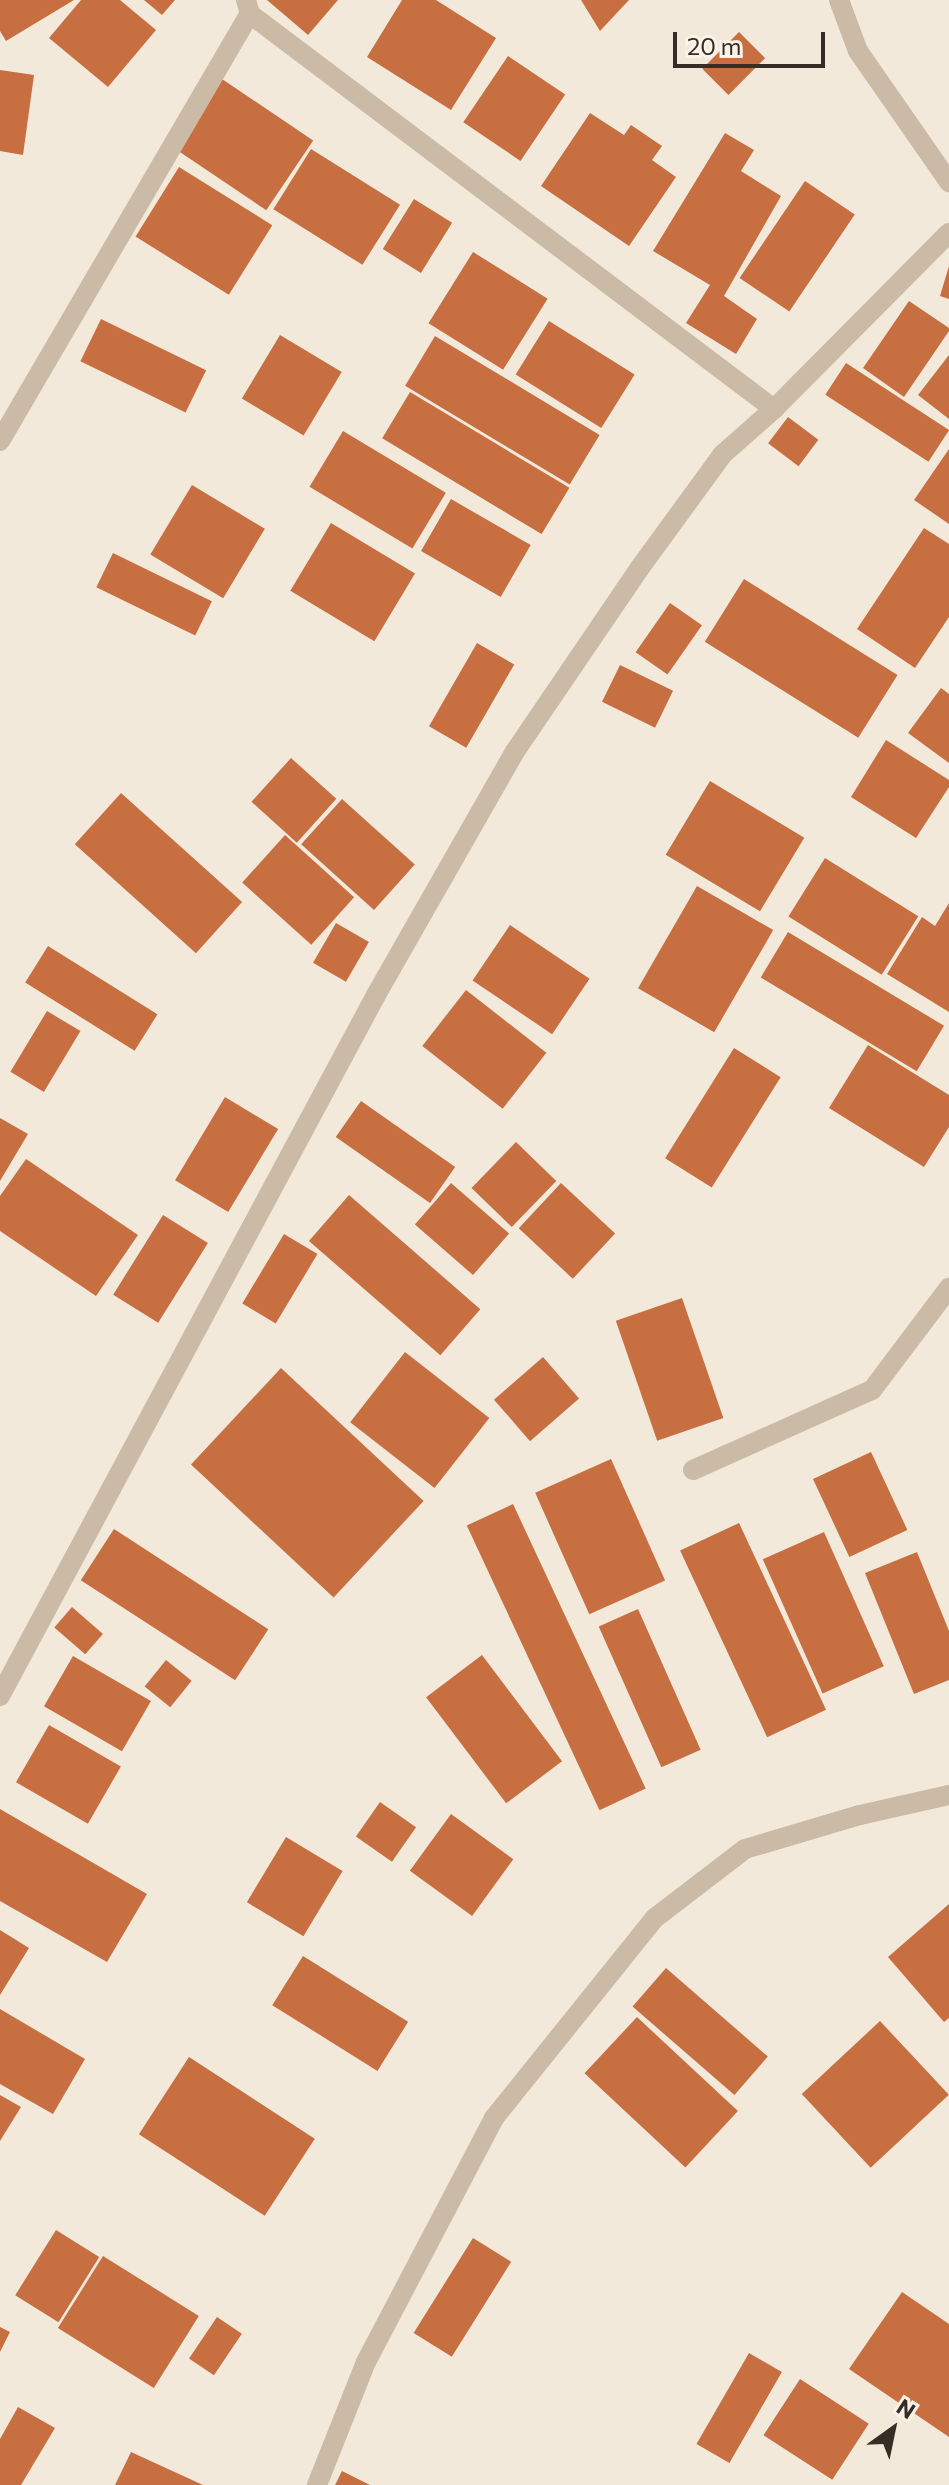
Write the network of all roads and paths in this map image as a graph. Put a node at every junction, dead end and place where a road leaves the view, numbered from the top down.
1 (839, 0) edge
2 (248, 7) edge
3 (949, 182) edge
4 (949, 233) edge
5 (774, 409) junction
6 (0, 441) edge
7 (949, 1288) edge
8 (693, 1470) dead end
9 (0, 1696) edge
10 (949, 1795) edge
11 (317, 2485) edge

1 - 3 street
2 - 5 street
2 - 6 street
4 - 5 street
5 - 9 street
7 - 8 street
10 - 11 street

